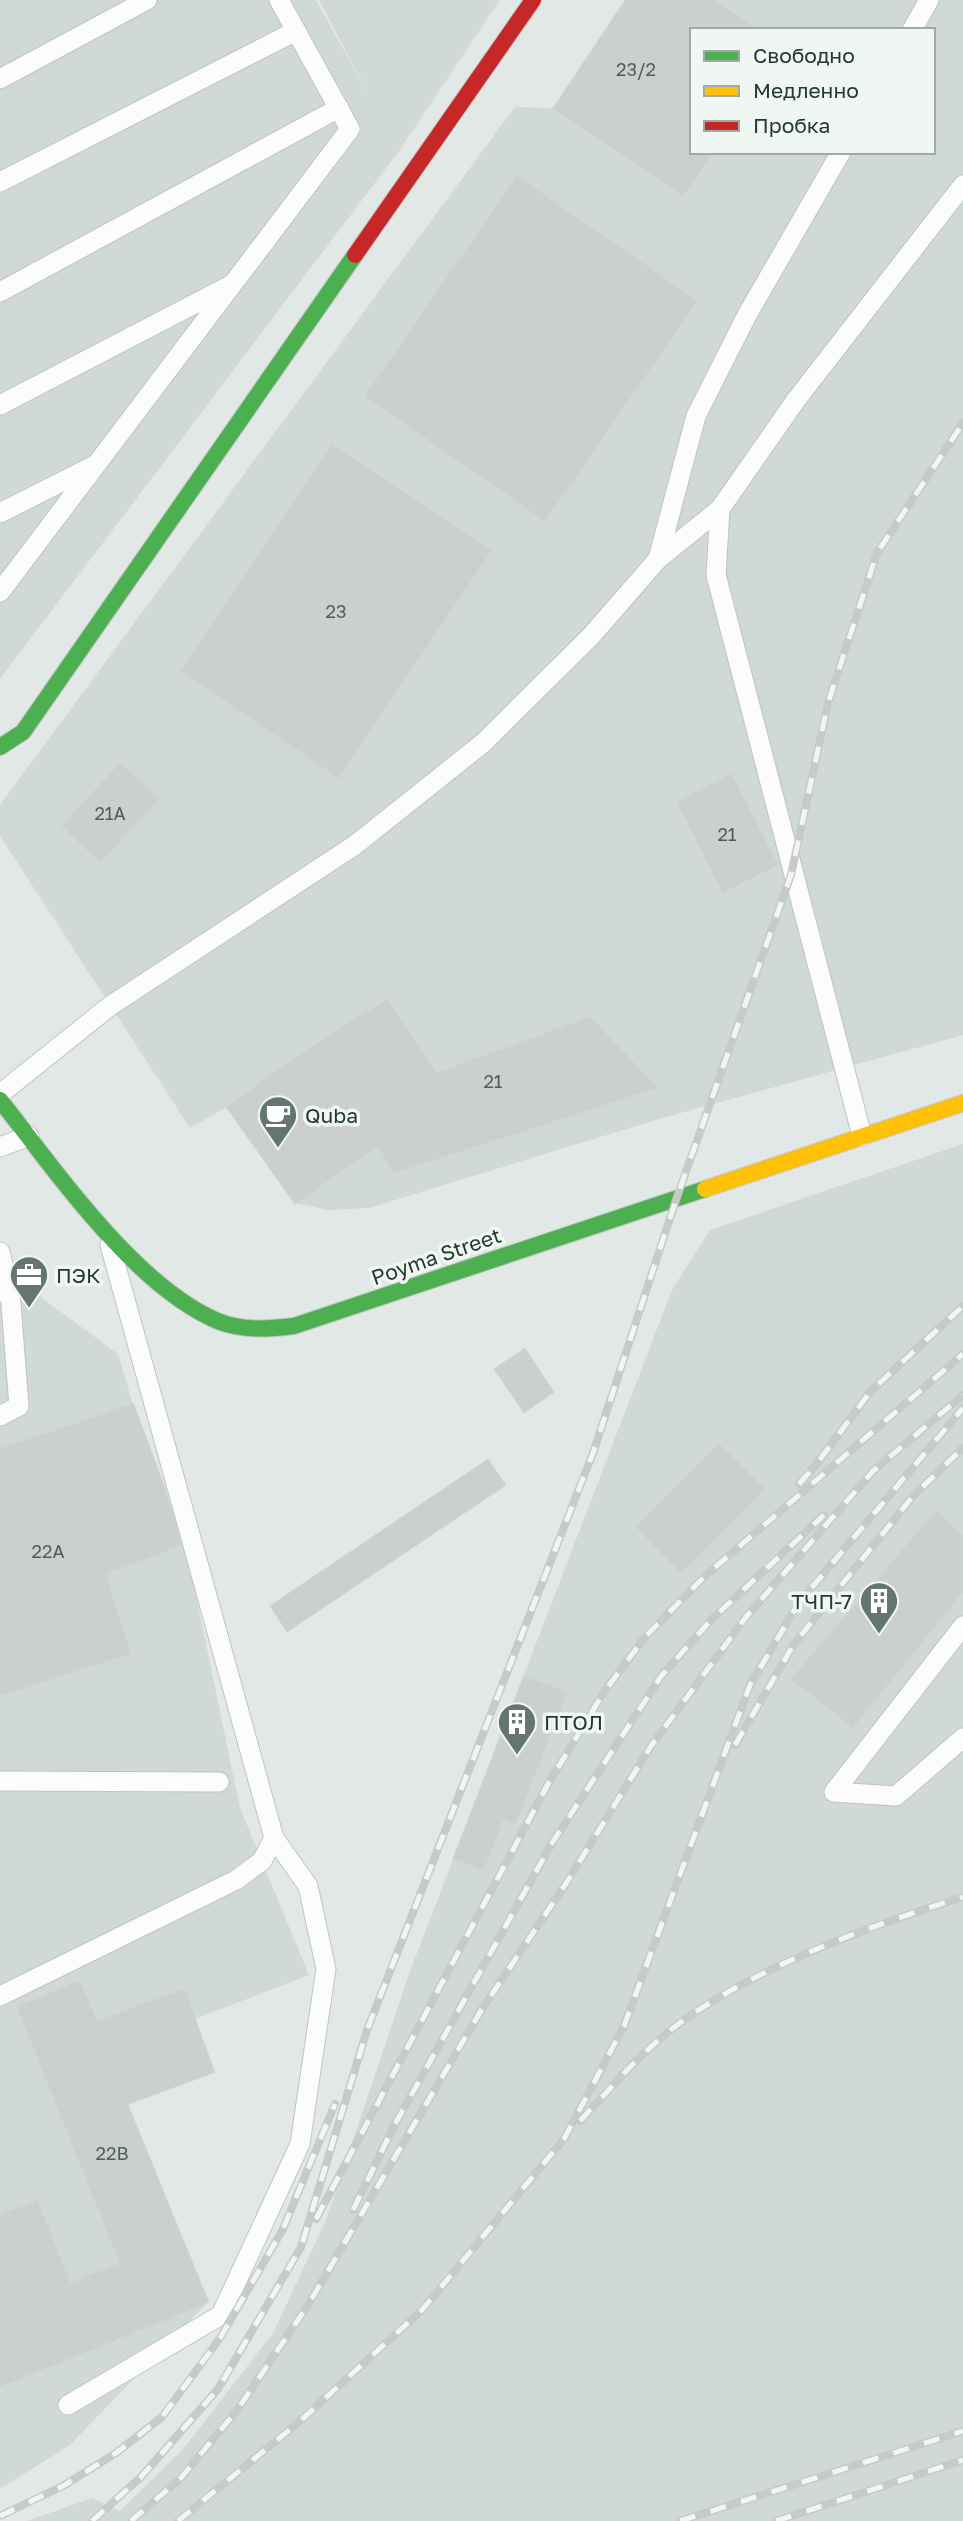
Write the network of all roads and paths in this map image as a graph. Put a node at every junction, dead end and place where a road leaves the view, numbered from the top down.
1 (148, 0) edge
2 (279, 0) edge
3 (533, 0) edge
4 (929, 0) edge
5 (913, 28) edge
6 (296, 31) junction
7 (0, 79) edge
8 (339, 108) junction
9 (840, 154) edge
10 (0, 183) edge
11 (963, 184) edge
12 (234, 283) junction
13 (0, 292) edge
14 (0, 405) edge
15 (97, 464) junction
16 (720, 509) junction
17 (0, 513) edge
18 (657, 559) junction
19 (0, 592) edge
20 (0, 747) edge
21 (0, 1094) edge
22 (0, 1100) edge
23 (963, 1103) edge
24 (29, 1136) junction
25 (862, 1136) junction
26 (0, 1147) edge
27 (106, 1230) junction
28 (0, 1252) edge
29 (5, 1292) edge
30 (0, 1416) edge
31 (963, 1626) edge
32 (963, 1738) edge
33 (0, 1781) edge
34 (219, 1782) dead end
35 (274, 1838) junction
36 (0, 1996) edge
37 (68, 2405) dead end

1 - 7 lane
2 - 6 lane
3 - 20 main road
4 - 5 lane
6 - 8 lane
6 - 10 lane
8 - 12 lane
8 - 13 lane
9 - 18 lane
11 - 16 lane
12 - 14 lane
12 - 15 lane
15 - 17 lane
15 - 19 lane
16 - 18 lane
16 - 25 lane
18 - 21 lane
22 - 24 main road, Poyma Street
23 - 25 main road, Poyma Street
24 - 26 lane
24 - 27 main road, Poyma Street
25 - 27 main road, Poyma Street
27 - 35 lane
28 - 29 lane
29 - 30 lane
31 - 32 lane
33 - 34 lane
35 - 36 lane
35 - 37 lane

